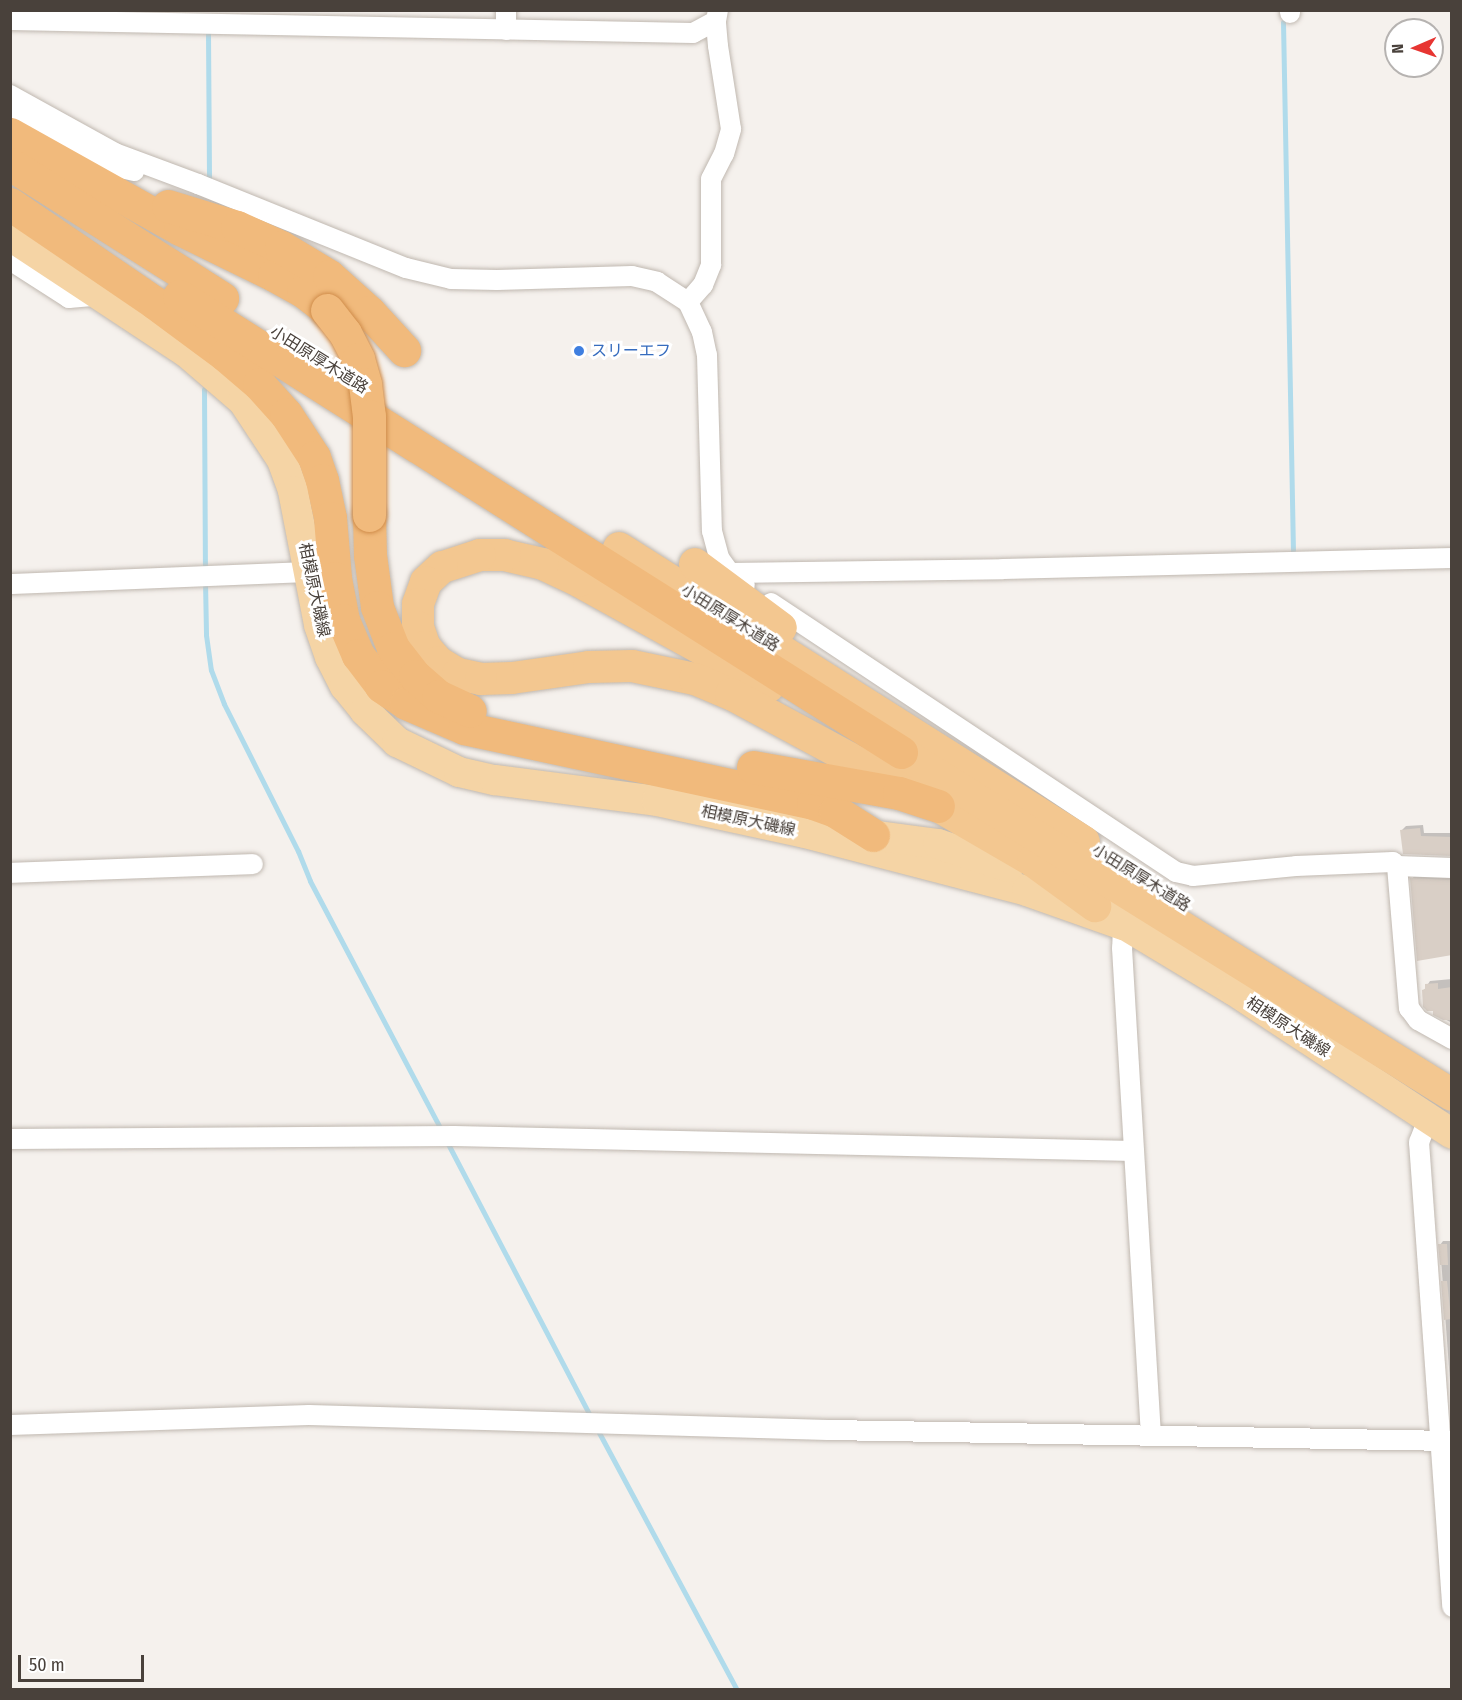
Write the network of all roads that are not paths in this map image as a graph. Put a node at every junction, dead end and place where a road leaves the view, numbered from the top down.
1 (717, 16) edge
2 (10, 20) edge
3 (506, 20) edge
4 (10, 95) edge
5 (10, 115) edge
6 (10, 134) edge
7 (10, 164) edge
8 (198, 184) junction
9 (106, 187) junction
10 (10, 192) edge
11 (10, 204) edge
12 (10, 236) edge
13 (10, 260) edge
14 (103, 295) junction
15 (688, 302) junction
16 (404, 350) dead end
17 (619, 548) joint
18 (1452, 558) edge
19 (695, 564) dead end
20 (310, 572) junction
21 (730, 573) junction
22 (10, 584) edge
23 (906, 742) junction
24 (938, 806) junction
25 (805, 833) junction
26 (873, 835) junction
27 (253, 864) dead end
28 (1397, 866) junction
29 (1452, 868) edge
30 (10, 873) edge
31 (1027, 891) junction
32 (1095, 906) junction
33 (1123, 925) junction
34 (1452, 1039) edge
35 (1452, 1071) edge
36 (1452, 1095) edge
37 (1440, 1126) edge
38 (10, 1139) edge
39 (1134, 1151) junction
40 (10, 1425) edge
41 (1151, 1435) junction
42 (1446, 1441) edge
43 (1452, 1607) edge

1 - 3 street
1 - 15 street
2 - 3 street
4 - 8 street
5 - 8 street
6 - 9 highway
7 - 17 highway, 小田原厚木道路
8 - 15 street
9 - 16 highway
9 - 24 highway, bridge
10 - 23 highway, 小田原厚木道路
11 - 26 highway
12 - 14 main road, 相模原大磯線
13 - 14 street
14 - 20 main road, 相模原大磯線
15 - 21 street
17 - 23 highway, 小田原厚木道路
18 - 21 street
19 - 23 highway
20 - 22 street
20 - 25 main road, 相模原大磯線
21 - 28 street
23 - 24 highway
23 - 35 highway, 小田原厚木道路
23 - 36 highway, 小田原厚木道路
24 - 32 highway
25 - 26 main road, 相模原大磯線
25 - 31 main road, 相模原大磯線
26 - 31 main road
26 - 32 main road, 相模原大磯線
27 - 30 street
28 - 29 street
28 - 34 street
31 - 33 main road, 相模原大磯線
32 - 33 main road, 相模原大磯線
33 - 37 main road, 相模原大磯線
33 - 39 street
37 - 42 street
38 - 39 street
39 - 41 street
40 - 41 street
41 - 42 street
42 - 43 street

